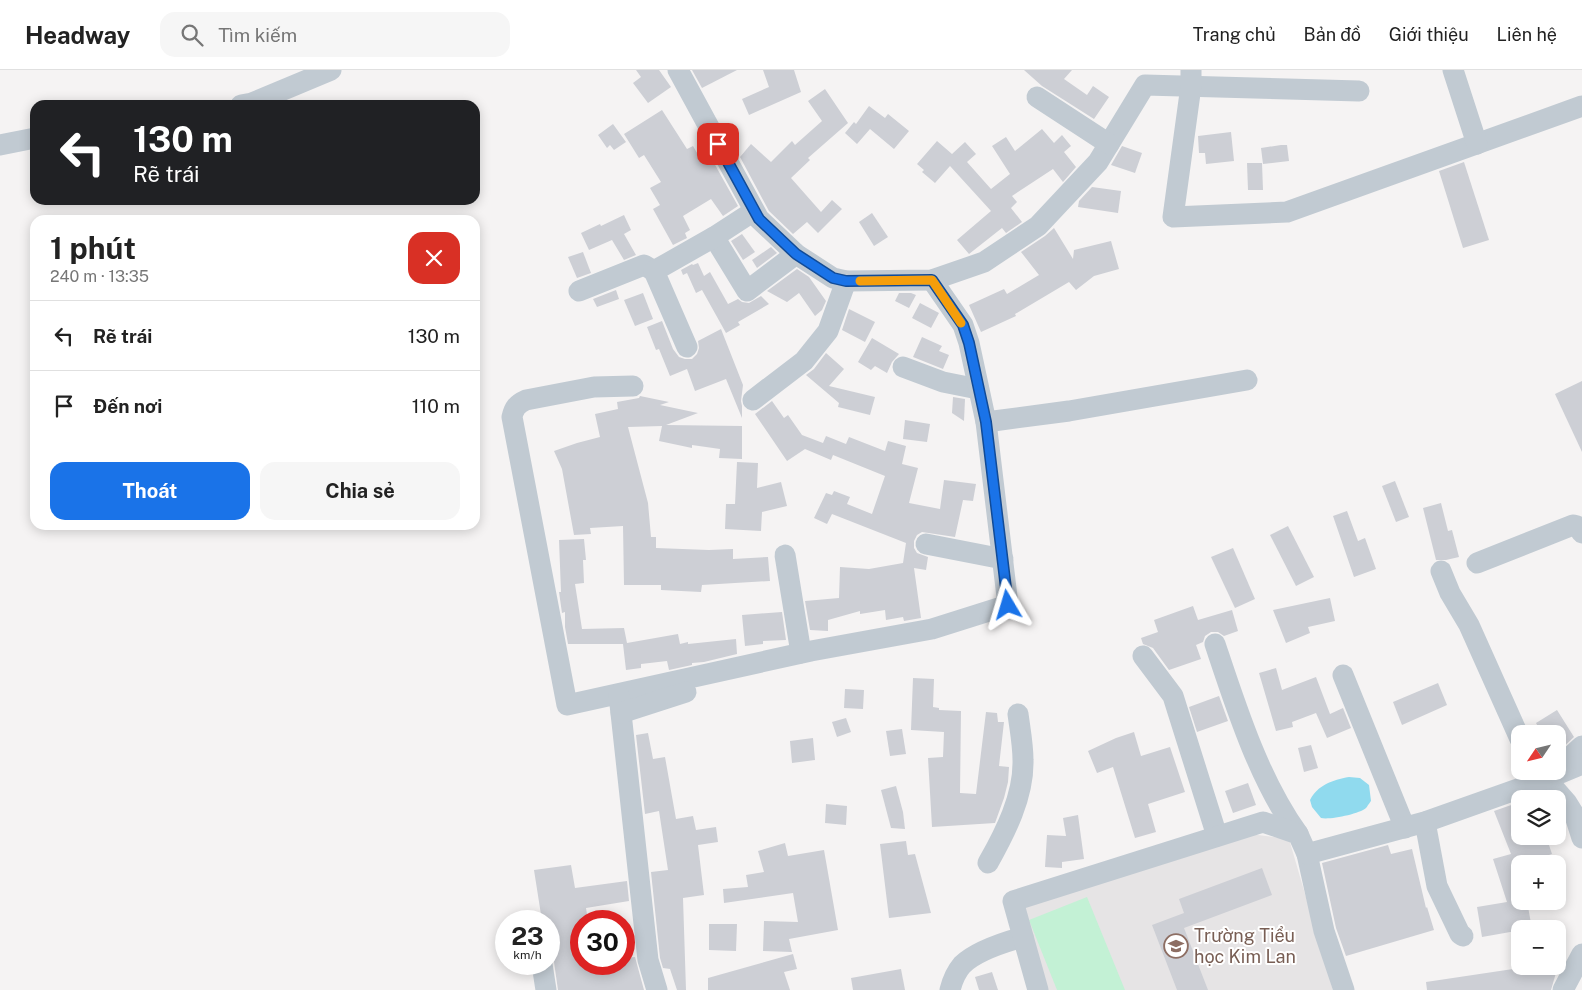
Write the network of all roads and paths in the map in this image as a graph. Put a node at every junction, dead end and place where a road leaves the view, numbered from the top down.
1 (331, 70) edge
2 (678, 70) edge
3 (1453, 70) edge
4 (1191, 78) edge
5 (1358, 91) dead end
6 (1037, 97) dead end
7 (259, 100) edge
8 (1582, 106) edge
9 (30, 139) edge
10 (1109, 144) junction
11 (1477, 144) junction
12 (0, 145) edge
13 (754, 211) junction
14 (714, 237) junction
15 (796, 254) junction
16 (654, 271) junction
17 (932, 280) junction
18 (846, 281) junction
19 (578, 291) dead end
20 (688, 346) dead end
21 (903, 367) dead end
22 (1248, 380) dead end
23 (633, 386) dead end
24 (978, 389) junction
25 (754, 400) dead end
26 (986, 422) junction
27 (1582, 532) edge
28 (926, 544) dead end
29 (785, 554) dead end
30 (1003, 559) junction
31 (1477, 563) dead end
32 (1440, 571) dead end
33 (1215, 644) dead end
34 (801, 653) junction
35 (1143, 656) dead end
36 (1343, 675) dead end
37 (741, 682) dead end
38 (620, 704) junction
39 (1018, 714) dead end
40 (1514, 725) edge
41 (1582, 746) edge
42 (1566, 759) edge
43 (1582, 764) edge
44 (1566, 768) edge
45 (1529, 780) edge
46 (1554, 780) edge
47 (1425, 822) junction
48 (1405, 828) junction
49 (1298, 834) junction
50 (1217, 836) junction
51 (1582, 838) edge
52 (1307, 854) junction
53 (988, 863) dead end
54 (1463, 936) dead end
55 (1023, 937) junction
56 (1582, 954) edge
57 (544, 975) edge
58 (546, 990) edge
59 (656, 990) edge
60 (950, 990) edge
61 (1038, 990) edge
62 (1344, 990) edge
63 (1563, 990) edge

1 - 7 street
2 - 13 street
3 - 11 street
4 - 5 street
4 - 10 street
4 - 11 street
6 - 10 street
8 - 11 street
9 - 12 street
10 - 17 street
13 - 14 street
13 - 15 street
14 - 15 street
14 - 16 street
15 - 18 street
16 - 19 street
16 - 20 street
17 - 18 street
17 - 24 street
18 - 25 street
21 - 24 street
22 - 26 street
23 - 38 street
24 - 26 street
26 - 30 street
27 - 31 street
28 - 30 street
29 - 34 street
30 - 34 street
32 - 40 street
33 - 49 street
34 - 38 street
35 - 50 street
36 - 48 street
37 - 38 street
38 - 59 street
39 - 53 street
41 - 42 street
43 - 44 street
45 - 47 street
46 - 51 street
47 - 48 street
47 - 54 street
48 - 52 street
49 - 50 street
49 - 52 street
50 - 55 street
52 - 62 street
55 - 60 street
55 - 61 street
56 - 63 street
57 - 58 street

